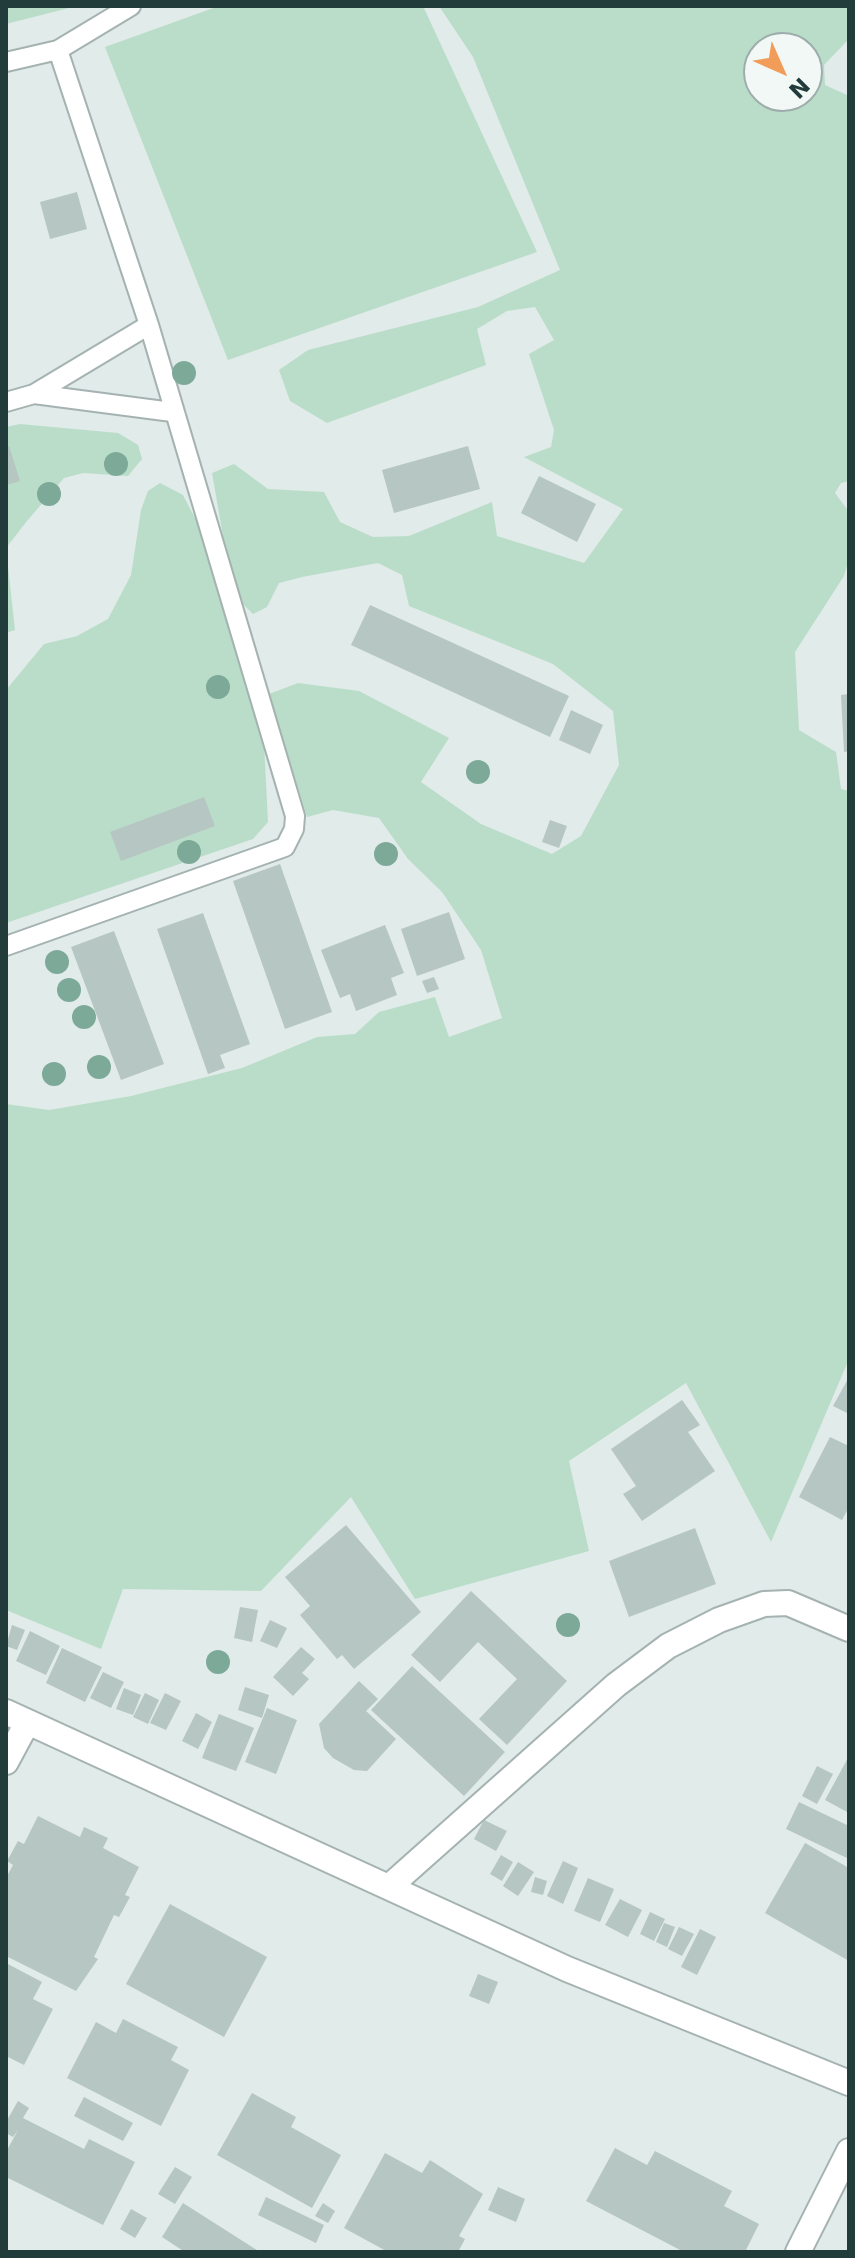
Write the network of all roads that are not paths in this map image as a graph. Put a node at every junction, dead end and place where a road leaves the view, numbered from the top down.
1 (131, 6) edge
2 (58, 50) junction
3 (6, 62) edge
4 (149, 325) junction
5 (34, 394) junction
6 (6, 402) edge
7 (172, 412) junction
8 (6, 946) edge
9 (849, 1629) edge
10 (17, 1718) edge
11 (6, 1762) edge
12 (390, 1886) junction
13 (849, 2083) edge
14 (849, 2151) edge
15 (798, 2252) edge

1 - 2 lane
2 - 3 lane
2 - 4 lane
4 - 5 lane
4 - 7 lane
5 - 6 lane
5 - 7 lane
7 - 8 lane
9 - 12 street
10 - 11 street
10 - 12 street
12 - 13 street
14 - 15 street

